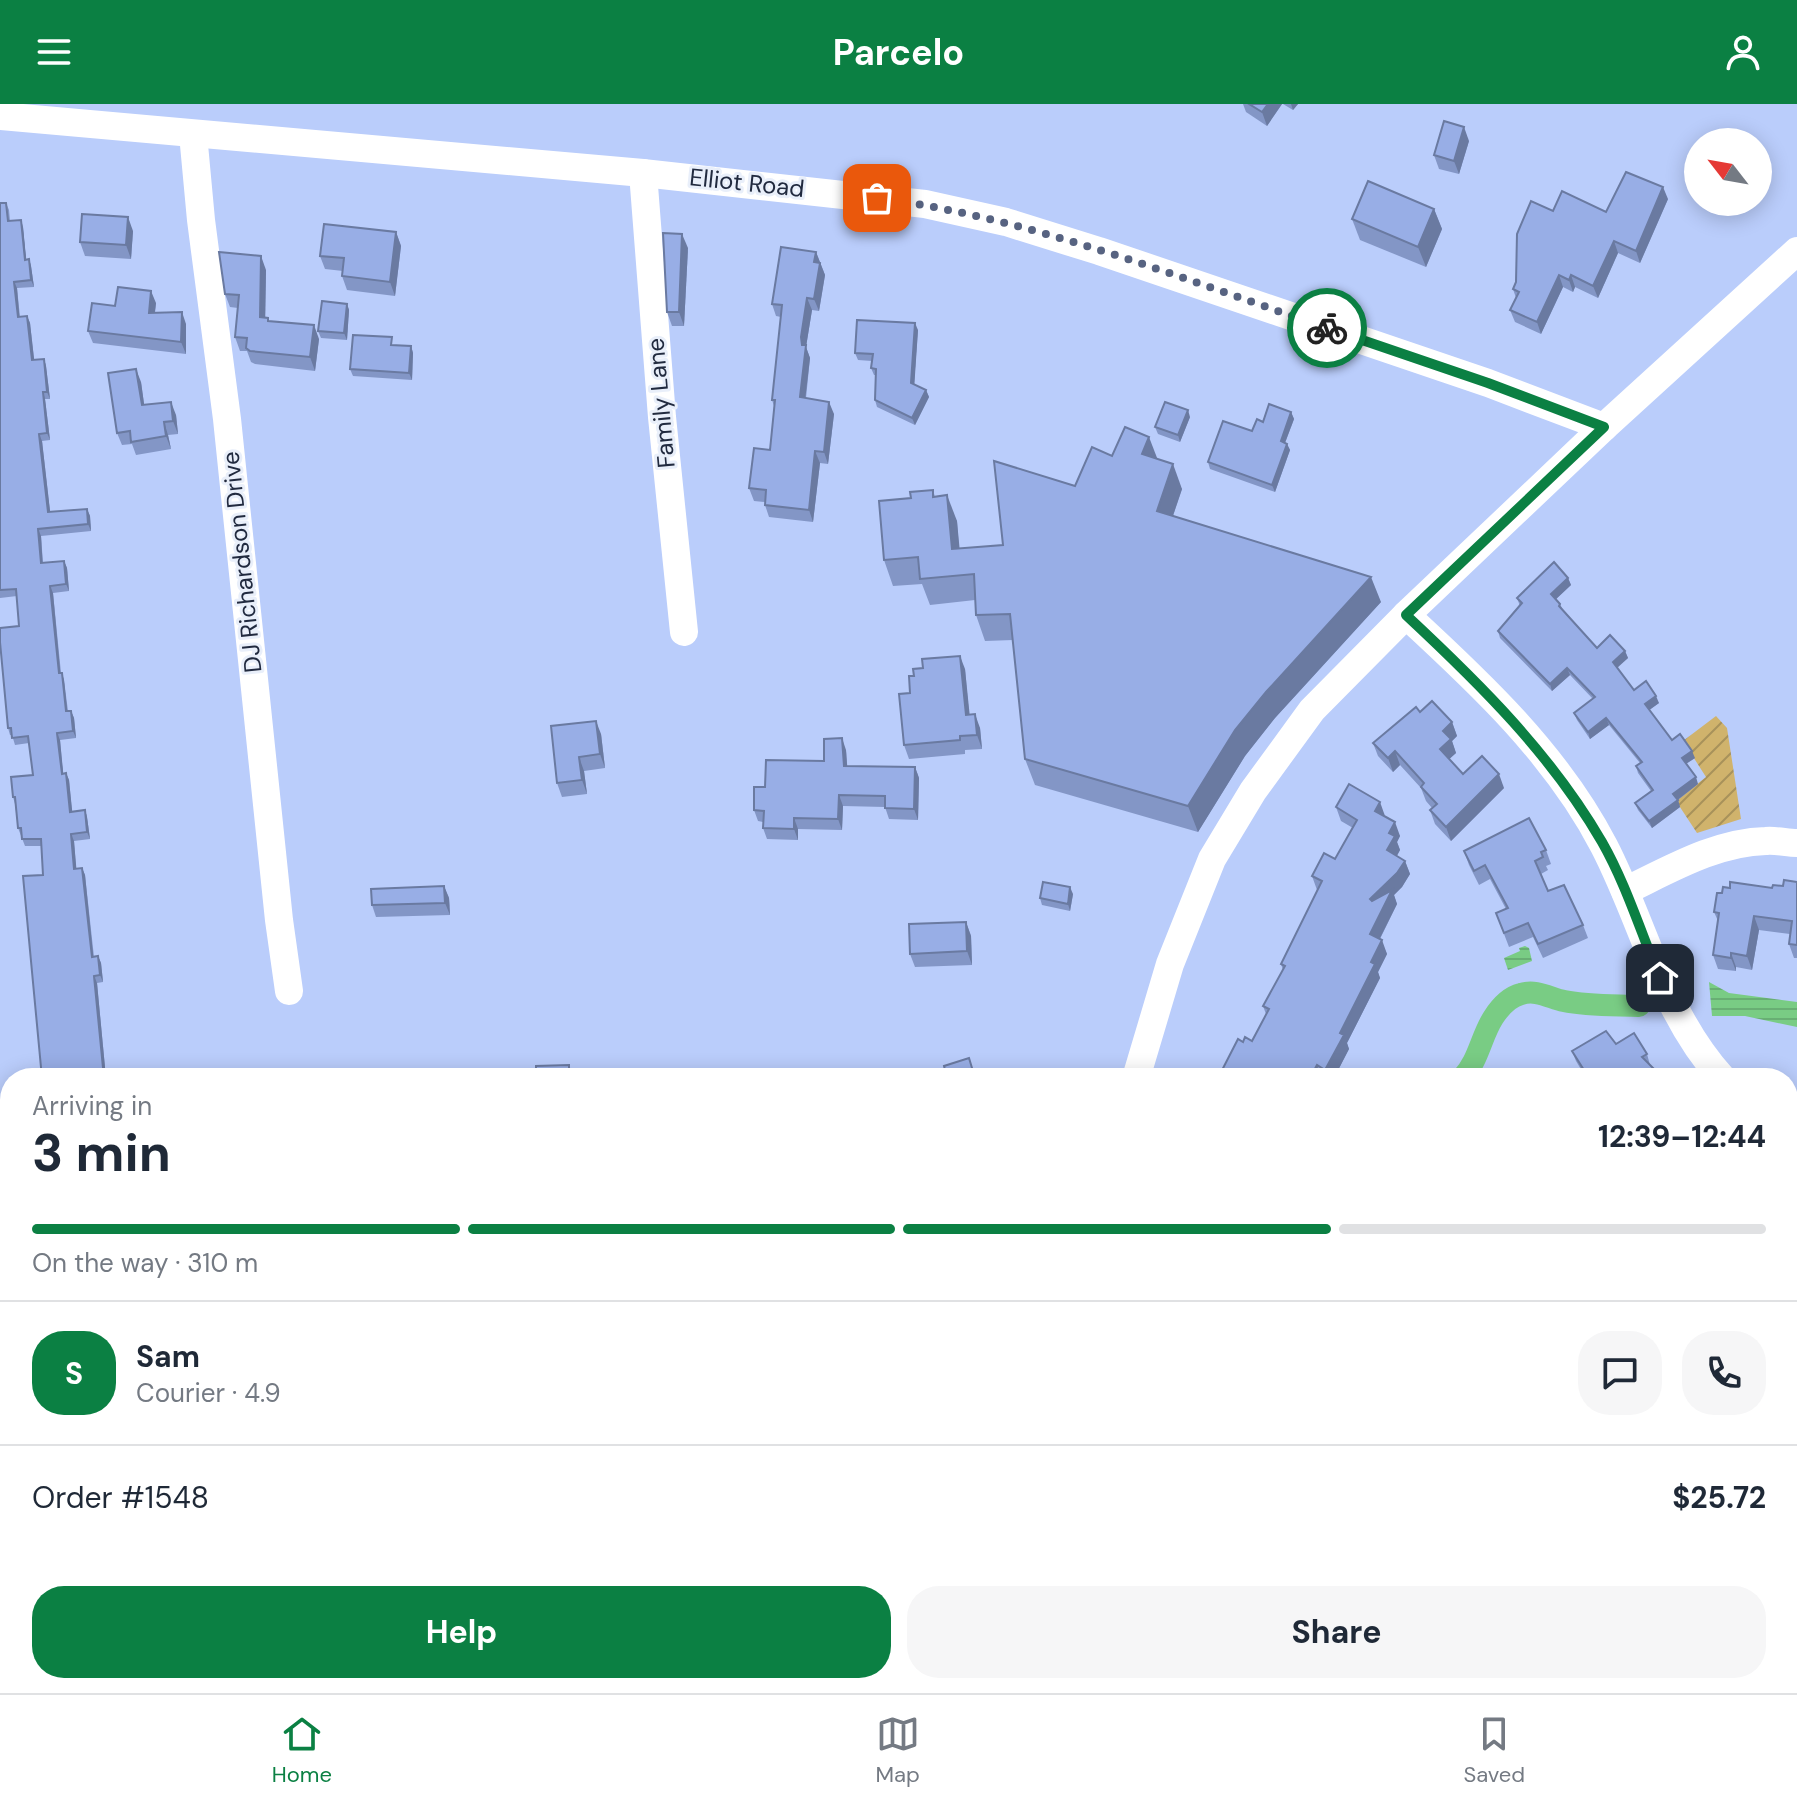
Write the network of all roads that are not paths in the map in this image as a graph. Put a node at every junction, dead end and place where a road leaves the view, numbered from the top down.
1 (0, 116) edge
2 (193, 134) junction
3 (643, 173) junction
4 (1797, 251) edge
5 (1604, 427) junction
6 (1406, 615) junction
7 (684, 632) dead end
8 (1797, 843) edge
9 (1625, 891) junction
10 (289, 991) dead end
11 (1139, 1068) edge
12 (1714, 1068) edge

1 - 2 street, Elliot Road
2 - 3 street, Elliot Road
2 - 10 street, DJ Richardson Drive
3 - 5 street, Elliot Road
3 - 7 street, Family Lane
4 - 5 street
5 - 6 street
6 - 9 street
6 - 11 street
8 - 9 street
9 - 12 street

